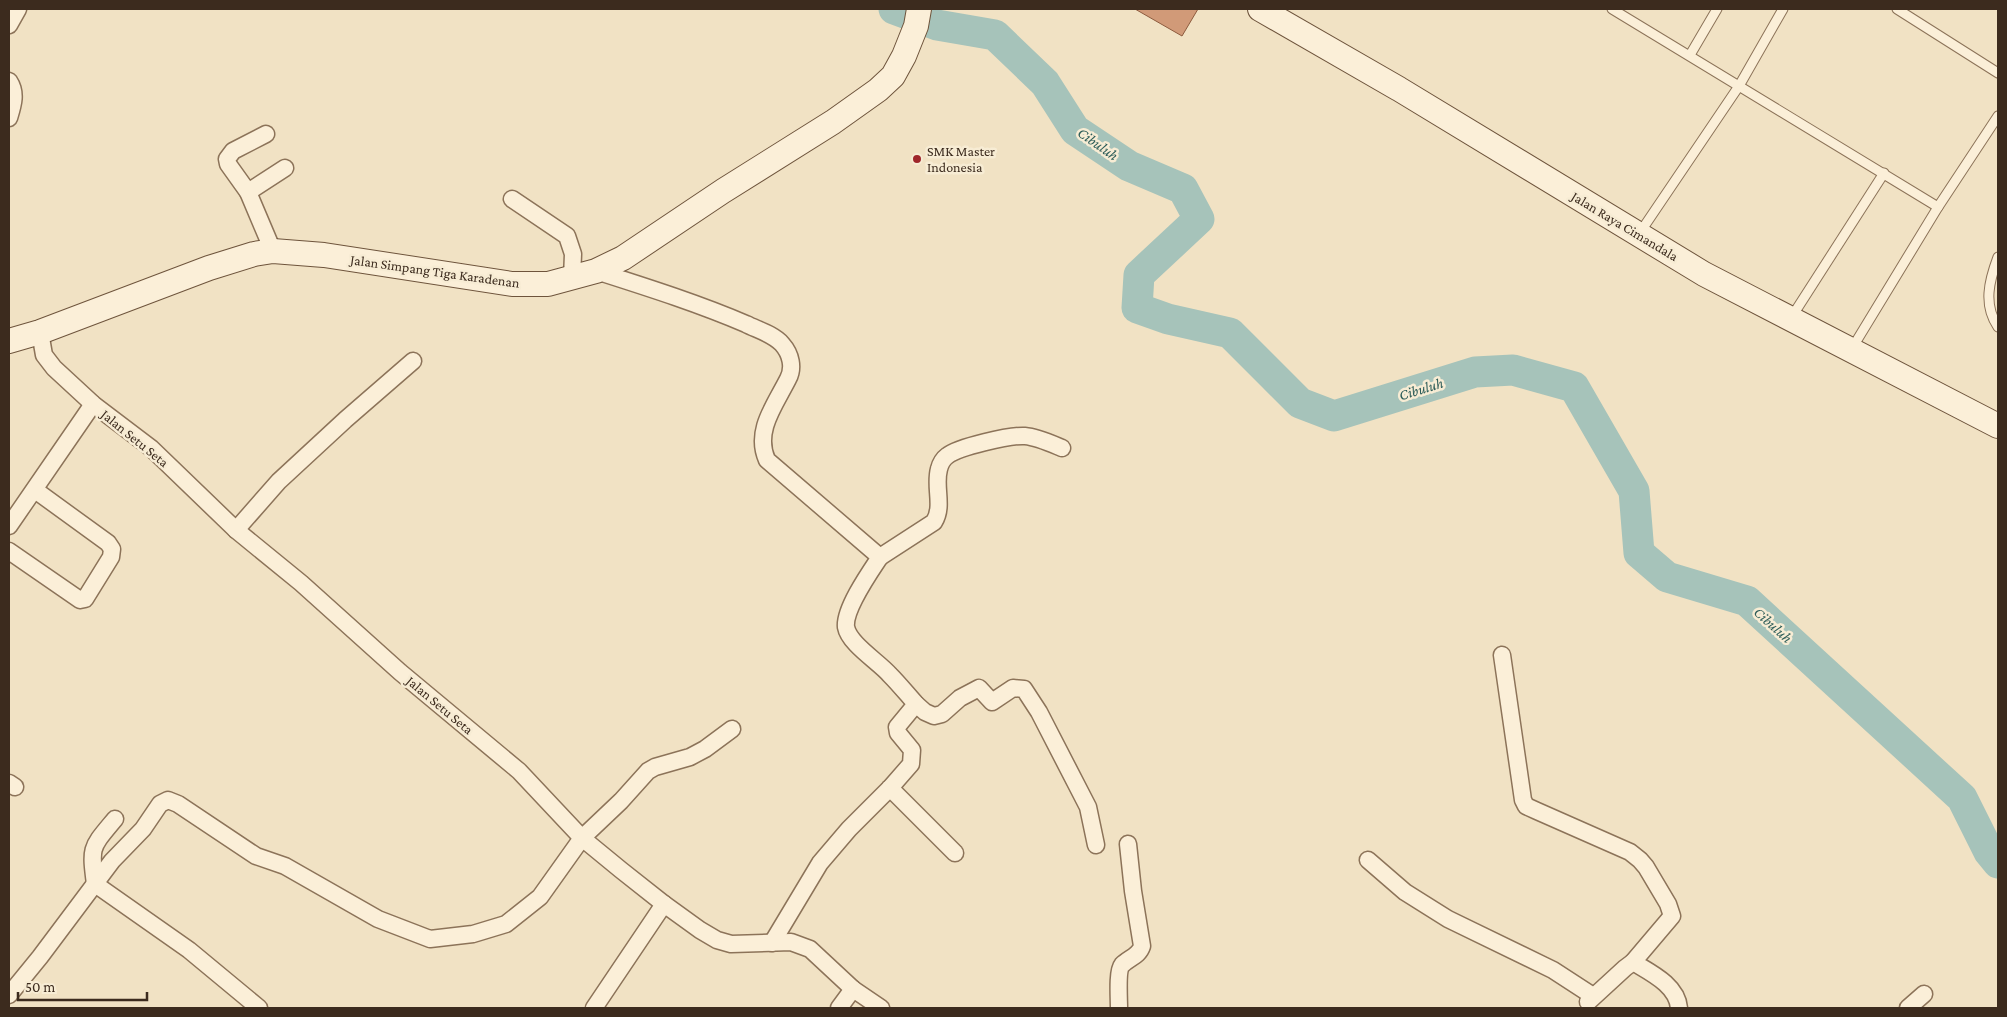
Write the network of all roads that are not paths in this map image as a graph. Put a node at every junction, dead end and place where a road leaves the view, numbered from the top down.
1 (18, 9) edge
2 (1612, 9) edge
3 (1717, 9) edge
4 (1783, 9) edge
5 (1897, 9) edge
6 (1272, 11) edge
7 (917, 17) edge
8 (9, 25) edge
9 (1690, 56) junction
10 (1998, 73) edge
11 (9, 81) edge
12 (1739, 86) junction
13 (1998, 116) edge
14 (9, 118) edge
15 (266, 134) dead end
16 (285, 168) dead end
17 (1884, 173) junction
18 (248, 192) junction
19 (512, 199) dead end
20 (1938, 208) junction
21 (1639, 234) junction
22 (273, 251) junction
23 (1998, 258) edge
24 (596, 271) junction
25 (572, 278) junction
26 (1791, 318) junction
27 (1998, 327) edge
28 (40, 332) junction
29 (9, 341) edge
30 (1851, 350) junction
31 (413, 361) dead end
32 (93, 404) junction
33 (1998, 426) edge
34 (1062, 448) dead end
35 (35, 490) junction
36 (9, 526) edge
37 (236, 530) junction
38 (9, 552) edge
39 (880, 558) junction
40 (1502, 655) dead end
41 (916, 704) junction
42 (732, 729) dead end
43 (890, 788) junction
44 (115, 819) dead end
45 (582, 838) junction
46 (1128, 844) dead end
47 (1096, 846) dead end
48 (955, 853) dead end
49 (1368, 860) dead end
50 (96, 884) junction
51 (664, 904) junction
52 (772, 944) junction
53 (1633, 962) junction
54 (854, 989) junction
55 (1924, 994) dead end
56 (9, 995) edge
57 (259, 1008) edge
58 (594, 1008) edge
59 (839, 1008) edge
60 (881, 1008) edge
61 (1119, 1008) edge
62 (1679, 1008) edge
63 (1908, 1008) edge

1 - 8 street
2 - 9 lane
3 - 9 lane
4 - 12 lane
5 - 10 lane
6 - 21 street, Jalan Raya Cimandala
7 - 24 street, Jalan Simpang Tiga Karadenan
9 - 12 lane
11 - 14 street
12 - 17 lane
12 - 21 lane
13 - 20 lane
15 - 18 street
16 - 18 street
17 - 20 lane
17 - 26 lane
18 - 22 street
19 - 25 street
20 - 30 lane
21 - 26 street, Jalan Raya Cimandala
22 - 25 street, Jalan Simpang Tiga Karadenan
22 - 28 street, Jalan Simpang Tiga Karadenan
23 - 27 lane
24 - 25 street, Jalan Simpang Tiga Karadenan
24 - 39 street
26 - 30 street, Jalan Raya Cimandala
28 - 29 street, Jalan Simpang Tiga Karadenan
28 - 32 street, Jalan Setu Seta
30 - 33 street, Jalan Raya Cimandala
31 - 37 street
32 - 35 street
32 - 37 street, Jalan Setu Seta
34 - 39 street
35 - 36 street
35 - 38 street
37 - 45 street, Jalan Setu Seta
39 - 41 street
40 - 53 street
41 - 43 street
41 - 47 street
42 - 45 street
43 - 48 street
43 - 52 street
44 - 50 street
45 - 50 street
45 - 51 street, Jalan Setu Seta
46 - 61 street
49 - 53 street
50 - 56 street
50 - 57 street
51 - 52 street, Jalan Setu Seta
51 - 58 street
52 - 54 street, Jalan Setu Seta
53 - 62 street
54 - 59 street
54 - 60 street, Jalan Setu Seta
55 - 63 street

